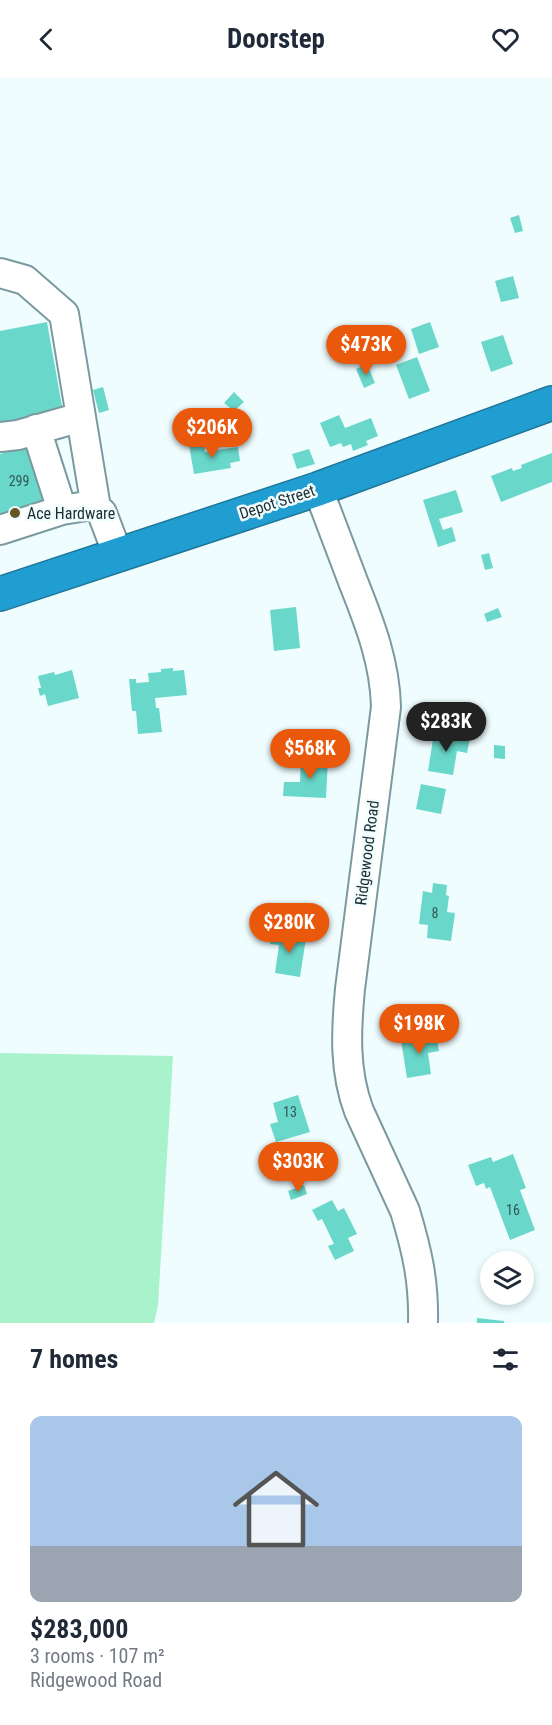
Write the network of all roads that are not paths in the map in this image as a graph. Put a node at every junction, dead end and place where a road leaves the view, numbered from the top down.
1 (0, 273) edge
2 (552, 403) edge
3 (81, 417) junction
4 (36, 429) junction
5 (0, 437) edge
6 (318, 489) junction
7 (96, 508) junction
8 (62, 510) junction
9 (0, 531) edge
10 (118, 555) junction
11 (0, 594) edge
12 (423, 1323) edge

1 - 3 street
2 - 6 highway, Depot Street
3 - 4 street
3 - 7 street
4 - 5 street
4 - 8 street
6 - 10 highway, Depot Street
6 - 12 street, Ridgewood Road
7 - 8 street
7 - 10 street
8 - 9 street
10 - 11 highway, Depot Street

